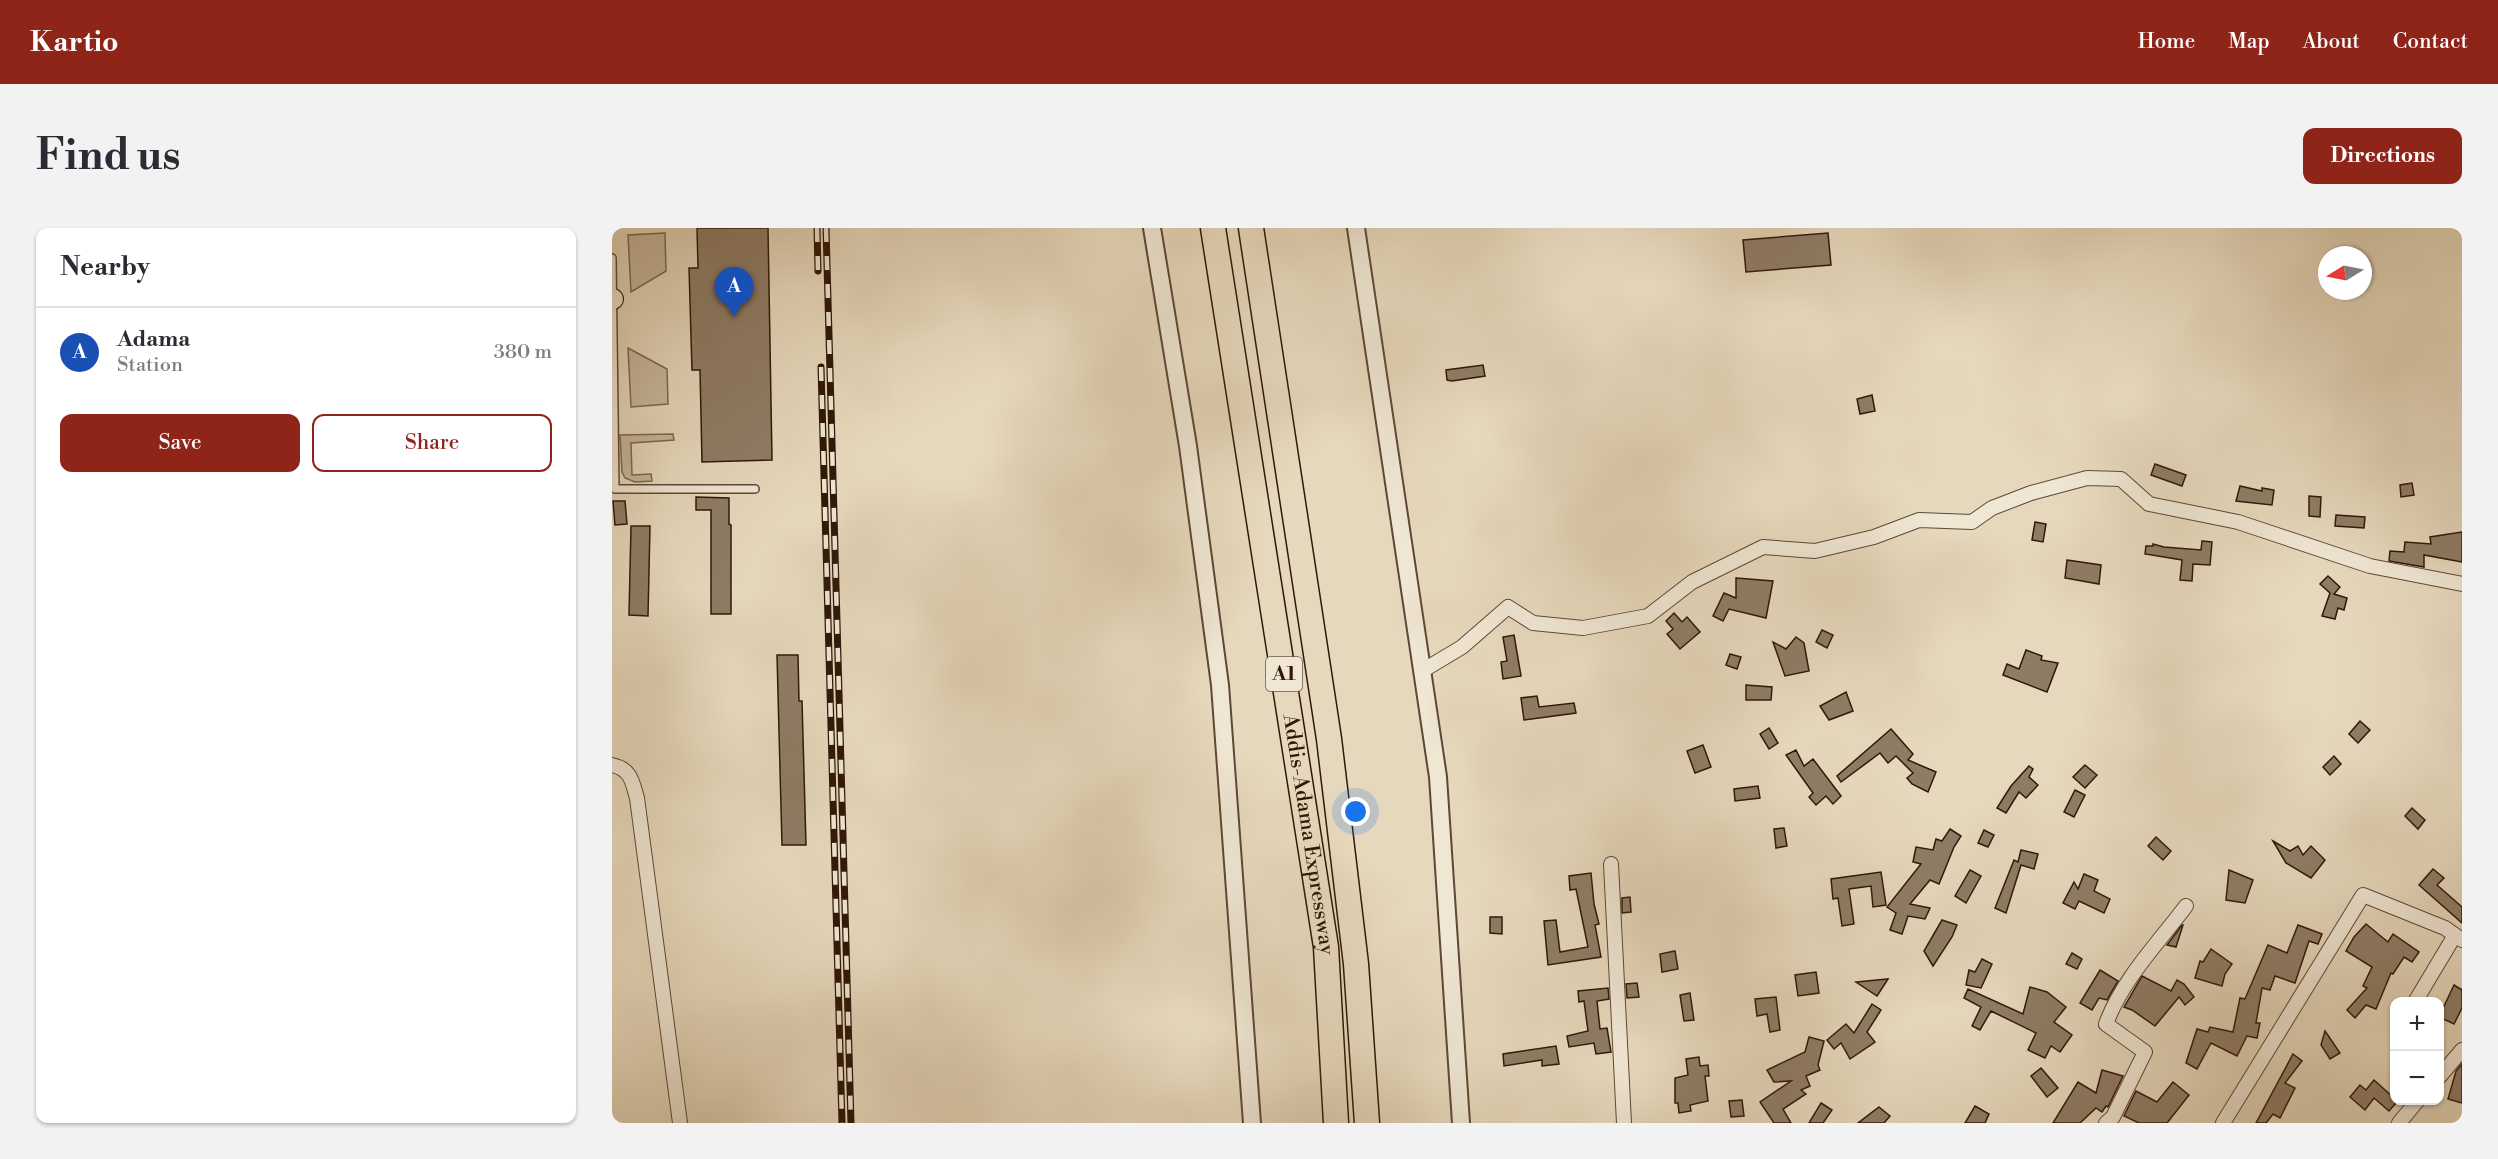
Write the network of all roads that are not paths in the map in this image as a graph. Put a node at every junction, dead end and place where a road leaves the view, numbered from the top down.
1 (1152, 228) edge
2 (1213, 228) edge
3 (1251, 228) edge
4 (1356, 228) edge
5 (612, 258) edge
6 (612, 284) edge
7 (612, 299) edge
8 (755, 489) dead end
9 (2462, 584) edge
10 (1422, 671) junction
11 (612, 765) edge
12 (1611, 864) dead end
13 (2186, 906) dead end
14 (2458, 937) edge
15 (2418, 997) edge
16 (2462, 1050) edge
17 (2444, 1070) edge
18 (2415, 1105) edge
19 (680, 1123) edge
20 (1252, 1123) edge
21 (1336, 1123) edge
22 (1367, 1123) edge
23 (1461, 1123) edge
24 (1624, 1123) edge
25 (2106, 1123) edge
26 (2223, 1123) edge
27 (2399, 1123) edge

1 - 20 street
2 - 21 highway, Addis-Adama Expressway / A1
3 - 22 highway, Addis-Adama Expressway / A1
4 - 10 street
5 - 6 lane
6 - 7 lane
7 - 8 lane
9 - 10 street
10 - 23 street
11 - 19 street
12 - 24 street
13 - 25 street
14 - 15 street
14 - 26 street
16 - 17 street
18 - 27 street

